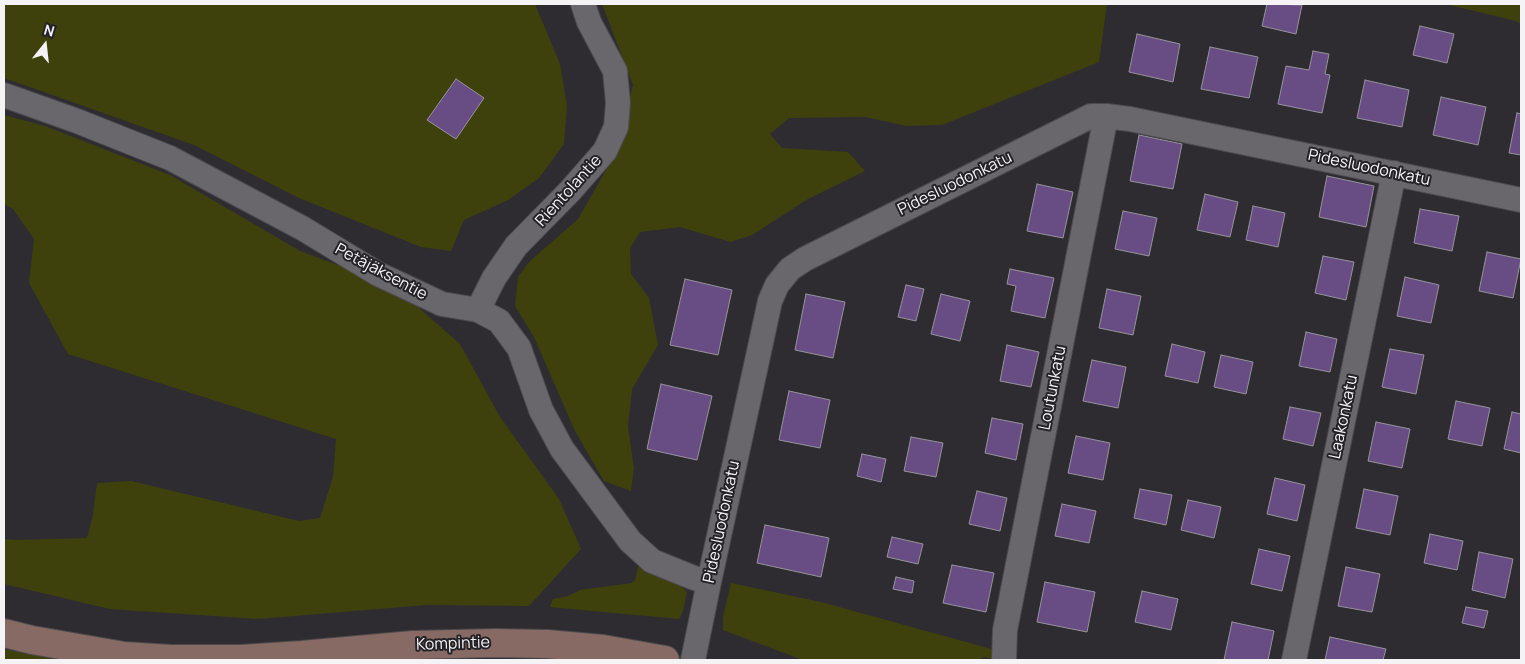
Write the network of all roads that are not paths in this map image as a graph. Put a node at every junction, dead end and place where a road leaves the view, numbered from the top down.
1 (583, 4) edge
2 (4, 94) edge
3 (1106, 116) junction
4 (1394, 173) junction
5 (1521, 200) edge
6 (478, 310) junction
7 (709, 582) junction
8 (4, 633) edge
9 (665, 660) edge
10 (693, 660) edge
11 (1004, 660) edge
12 (1294, 660) edge

1 - 6 street, Rientolantie
2 - 6 street, Petäjäksentie
3 - 4 street, Pidesluodonkatu
3 - 7 street, Pidesluodonkatu
3 - 11 street, Loutunkatu
4 - 5 street, Pidesluodonkatu
4 - 12 street, Laakonkatu
6 - 7 street, Petäjäksentie
7 - 10 street, Pidesluodonkatu
8 - 9 street, Kompintie

